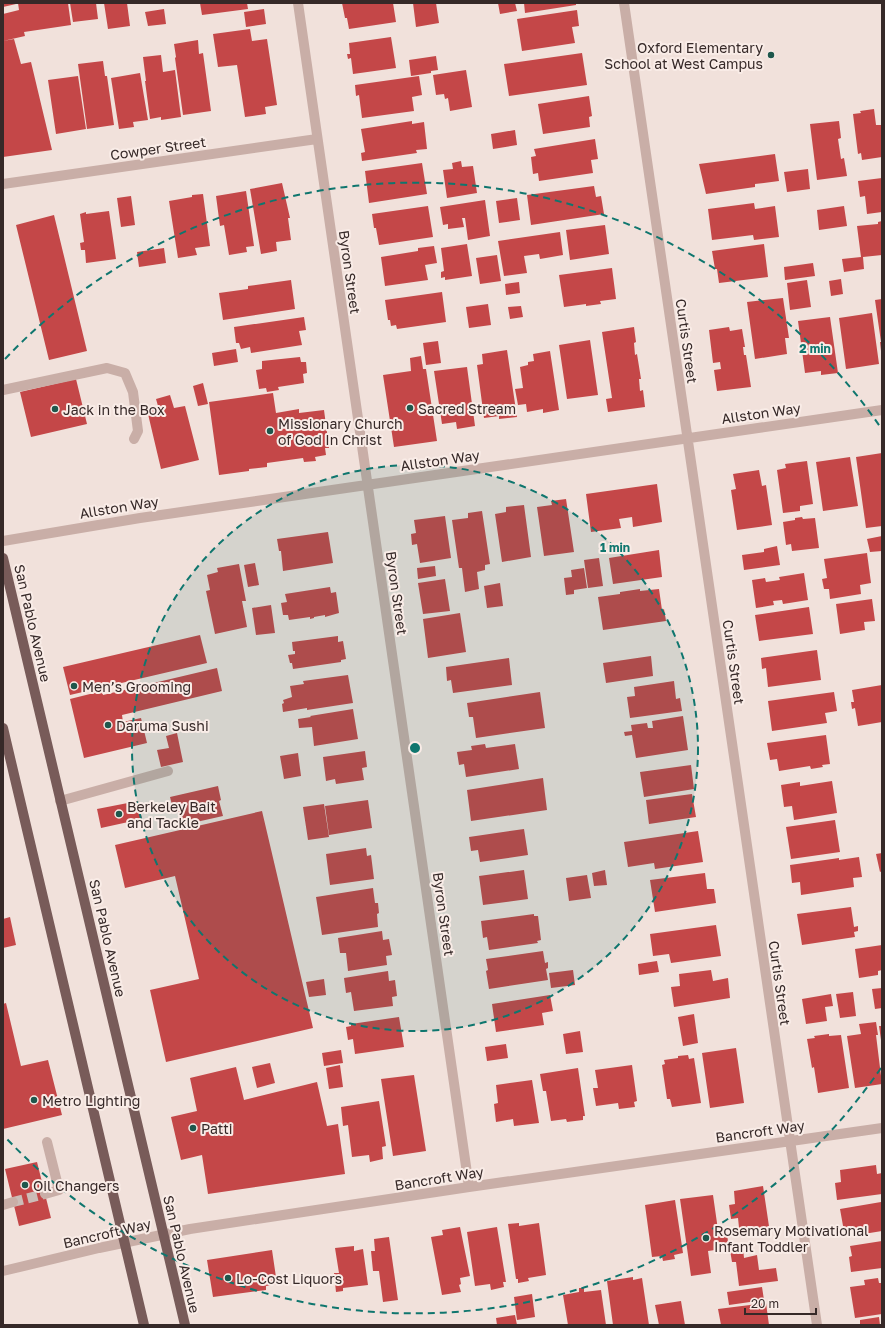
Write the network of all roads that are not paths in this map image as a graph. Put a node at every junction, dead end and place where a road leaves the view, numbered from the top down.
1 (298, 3) edge
2 (624, 3) edge
3 (317, 139) junction
4 (3, 184) edge
5 (3, 390) edge
6 (882, 410) edge
7 (687, 438) junction
8 (134, 439) dead end
9 (367, 485) junction
10 (3, 542) edge
11 (3, 558) edge
12 (3, 728) edge
13 (168, 772) dead end
14 (60, 801) junction
15 (882, 1128) edge
16 (789, 1141) junction
17 (47, 1142) dead end
18 (469, 1187) junction
19 (45, 1194) tunnel mouth
20 (163, 1234) junction
21 (125, 1242) junction
22 (3, 1271) edge
23 (144, 1325) edge
24 (185, 1325) edge
25 (817, 1325) edge

1 - 3 street, Byron Street
2 - 7 street, Curtis Street
3 - 4 street, Cowper Street
3 - 9 street, Byron Street
5 - 8 street
6 - 7 street, Allston Way
7 - 9 street, Allston Way
7 - 16 street, Curtis Street
9 - 10 street, Allston Way
9 - 18 street, Byron Street
11 - 14 main road, San Pablo Avenue
12 - 21 main road
13 - 14 street
14 - 20 main road, San Pablo Avenue
15 - 16 street, Bancroft Way
16 - 18 street, Bancroft Way
16 - 25 street, Curtis Street
17 - 19 street
18 - 20 street, Bancroft Way
20 - 21 street, Bancroft Way
20 - 24 main road, San Pablo Avenue
21 - 22 street, Bancroft Way
21 - 23 main road

